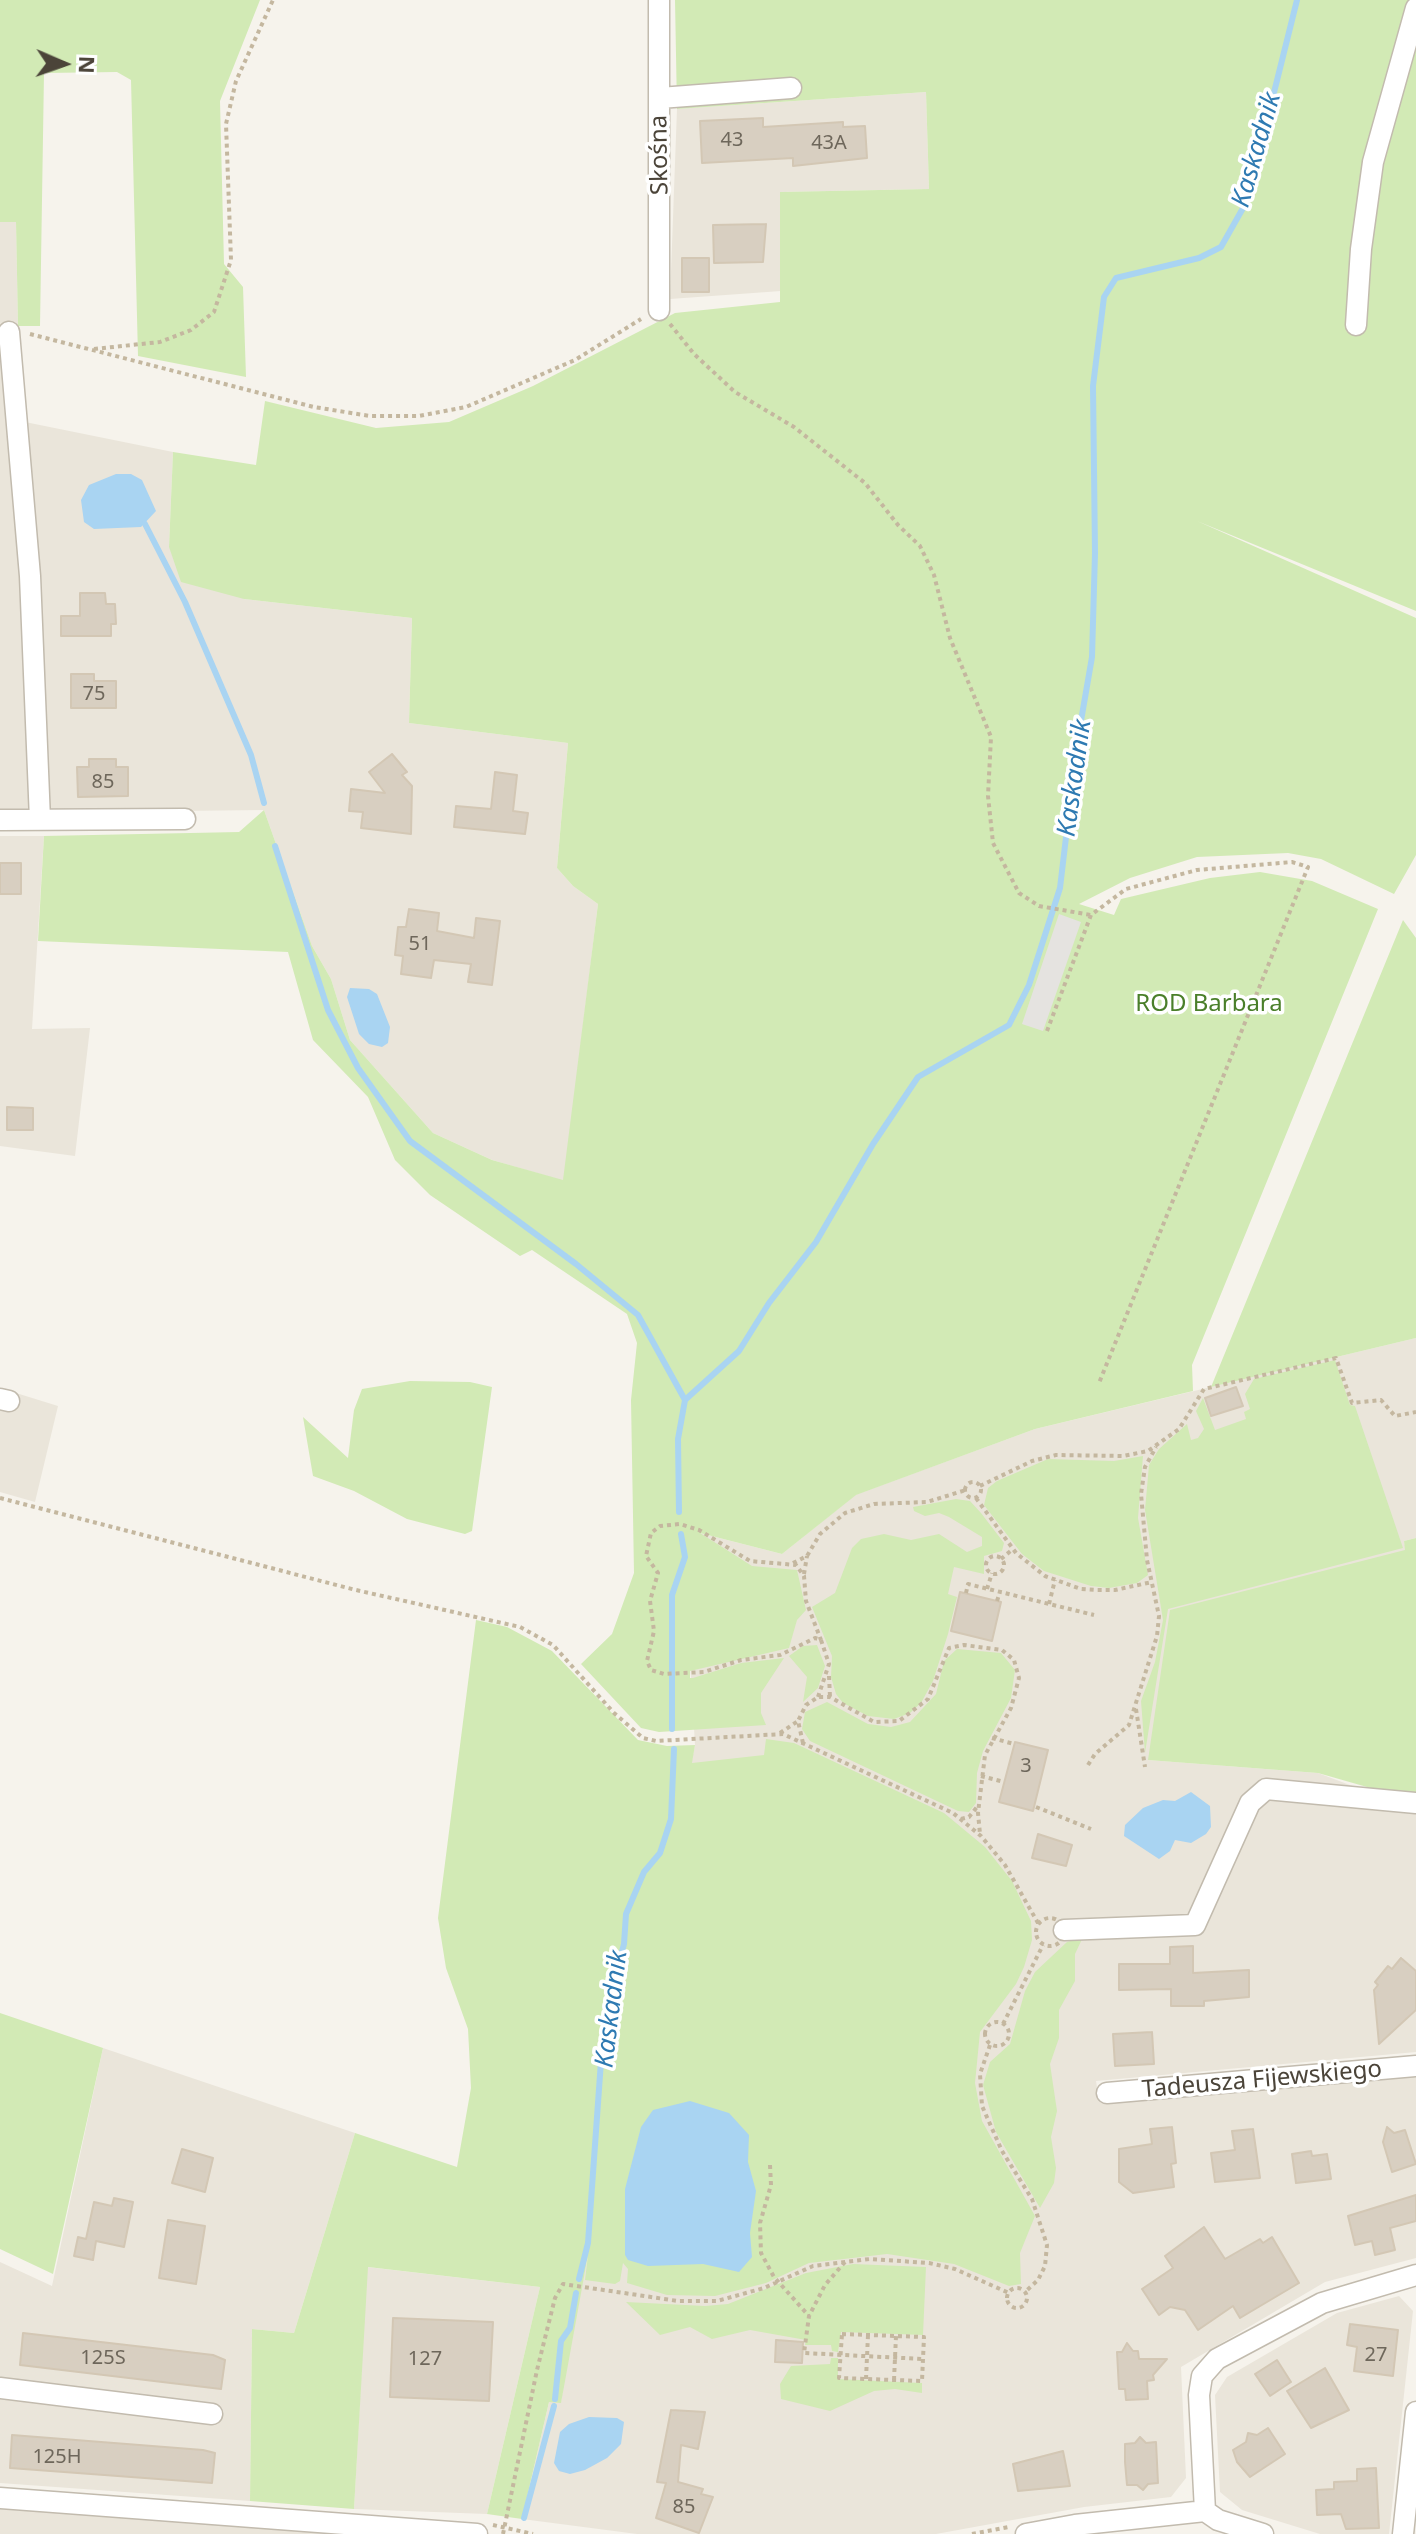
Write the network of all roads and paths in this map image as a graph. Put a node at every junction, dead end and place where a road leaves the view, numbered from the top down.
1 (273, 0) edge
2 (659, 0) edge
3 (1416, 8) edge
4 (791, 88) dead end
5 (660, 98) junction
6 (659, 310) junction
7 (1356, 325) dead end
8 (9, 332) joint
9 (92, 349) junction
10 (185, 819) dead end
11 (0, 820) edge
12 (40, 820) junction
13 (1091, 915) junction
14 (1047, 1031) dead end
15 (1099, 1383) dead end
16 (1416, 1412) edge
17 (1157, 1445) junction
18 (980, 1486) junction
19 (966, 1490) junction
20 (0, 1498) edge
21 (976, 1498) junction
22 (1013, 1549) junction
23 (807, 1556) junction
24 (1001, 1559) junction
25 (791, 1563) junction
26 (992, 1573) junction
27 (804, 1576) junction
28 (1055, 1580) junction
29 (1152, 1582) junction
30 (987, 1589) junction
31 (1000, 1592) junction
32 (966, 1593) dead end
33 (997, 1601) dead end
34 (1049, 1604) junction
35 (1094, 1615) dead end
36 (815, 1623) junction
37 (809, 1639) junction
38 (821, 1640) junction
39 (829, 1673) junction
40 (818, 1697) junction
41 (830, 1697) junction
42 (1136, 1706) junction
43 (798, 1721) junction
44 (779, 1734) junction
45 (992, 1738) junction
46 (803, 1743) junction
47 (1014, 1744) dead end
48 (1088, 1765) dead end
49 (1145, 1767) dead end
50 (981, 1776) junction
51 (1004, 1782) dead end
52 (1416, 1803) edge
53 (979, 1805) junction
54 (1036, 1807) dead end
55 (961, 1819) junction
56 (1091, 1829) dead end
57 (981, 1836) junction
58 (1038, 1923) dead end
59 (1064, 1930) dead end
60 (1043, 1945) dead end
61 (1003, 2024) junction
62 (990, 2045) junction
63 (1416, 2066) edge
64 (1107, 2093) dead end
65 (770, 2165) dead end
66 (846, 2262) junction
67 (1416, 2275) edge
68 (778, 2282) junction
69 (1025, 2292) junction
70 (1009, 2293) junction
71 (809, 2316) junction
72 (868, 2335) junction
73 (896, 2336) junction
74 (840, 2355) junction
75 (867, 2356) junction
76 (895, 2357) junction
77 (923, 2359) junction
78 (866, 2379) junction
79 (894, 2380) junction
80 (0, 2388) edge
81 (1416, 2412) edge
82 (212, 2414) dead end
83 (0, 2498) edge
84 (1205, 2511) junction
85 (1020, 2530) edge
86 (477, 2534) edge
87 (503, 2534) edge
88 (972, 2534) edge
89 (1263, 2534) edge
90 (1403, 2534) edge

1 - 9 path
2 - 5 street, Skośna
3 - 7 street
4 - 5 street
5 - 6 street, Skośna
6 - 9 path
6 - 13 path
8 - 9 path
8 - 12 street
10 - 12 street
11 - 12 street
13 - 14 path
13 - 15 path
16 - 17 path
17 - 18 path
17 - 29 path
18 - 19 path
18 - 21 path
19 - 21 path
19 - 23 path
20 - 44 path
21 - 22 path
22 - 24 path
22 - 28 path
23 - 25 path
23 - 27 path
24 - 26 path
24 - 26 path
25 - 27 path
25 - 37 path
26 - 30 path
27 - 36 path
28 - 29 path
28 - 34 path
29 - 42 path
30 - 31 path
30 - 32 path
31 - 33 path
31 - 34 path
34 - 35 path
36 - 37 path
36 - 38 path
37 - 38 path
38 - 39 path
39 - 40 path
39 - 41 path
40 - 41 path
40 - 43 path
41 - 45 path
42 - 48 path
42 - 49 path
43 - 44 path
43 - 46 path
44 - 46 path
45 - 47 path
45 - 50 path
46 - 55 path
50 - 51 path
50 - 53 path
52 - 59 street
53 - 55 path
53 - 57 path
54 - 56 path
55 - 57 path
57 - 58 path
60 - 61 path
61 - 62 path
61 - 62 path
62 - 69 path
63 - 64 street, Tadeusza Fijewskiego
65 - 68 path
66 - 68 path
66 - 70 path
66 - 71 path
67 - 84 street
68 - 71 path
68 - 87 path
69 - 70 path
69 - 70 path
71 - 74 path
72 - 73 path
72 - 74 path
72 - 75 path
73 - 76 path
73 - 77 path
74 - 75 path
74 - 78 path
75 - 76 path
75 - 78 path
76 - 77 path
76 - 79 path
77 - 79 path
78 - 79 path
80 - 82 street
81 - 90 street
83 - 86 street
84 - 85 street
84 - 89 street
85 - 88 path

